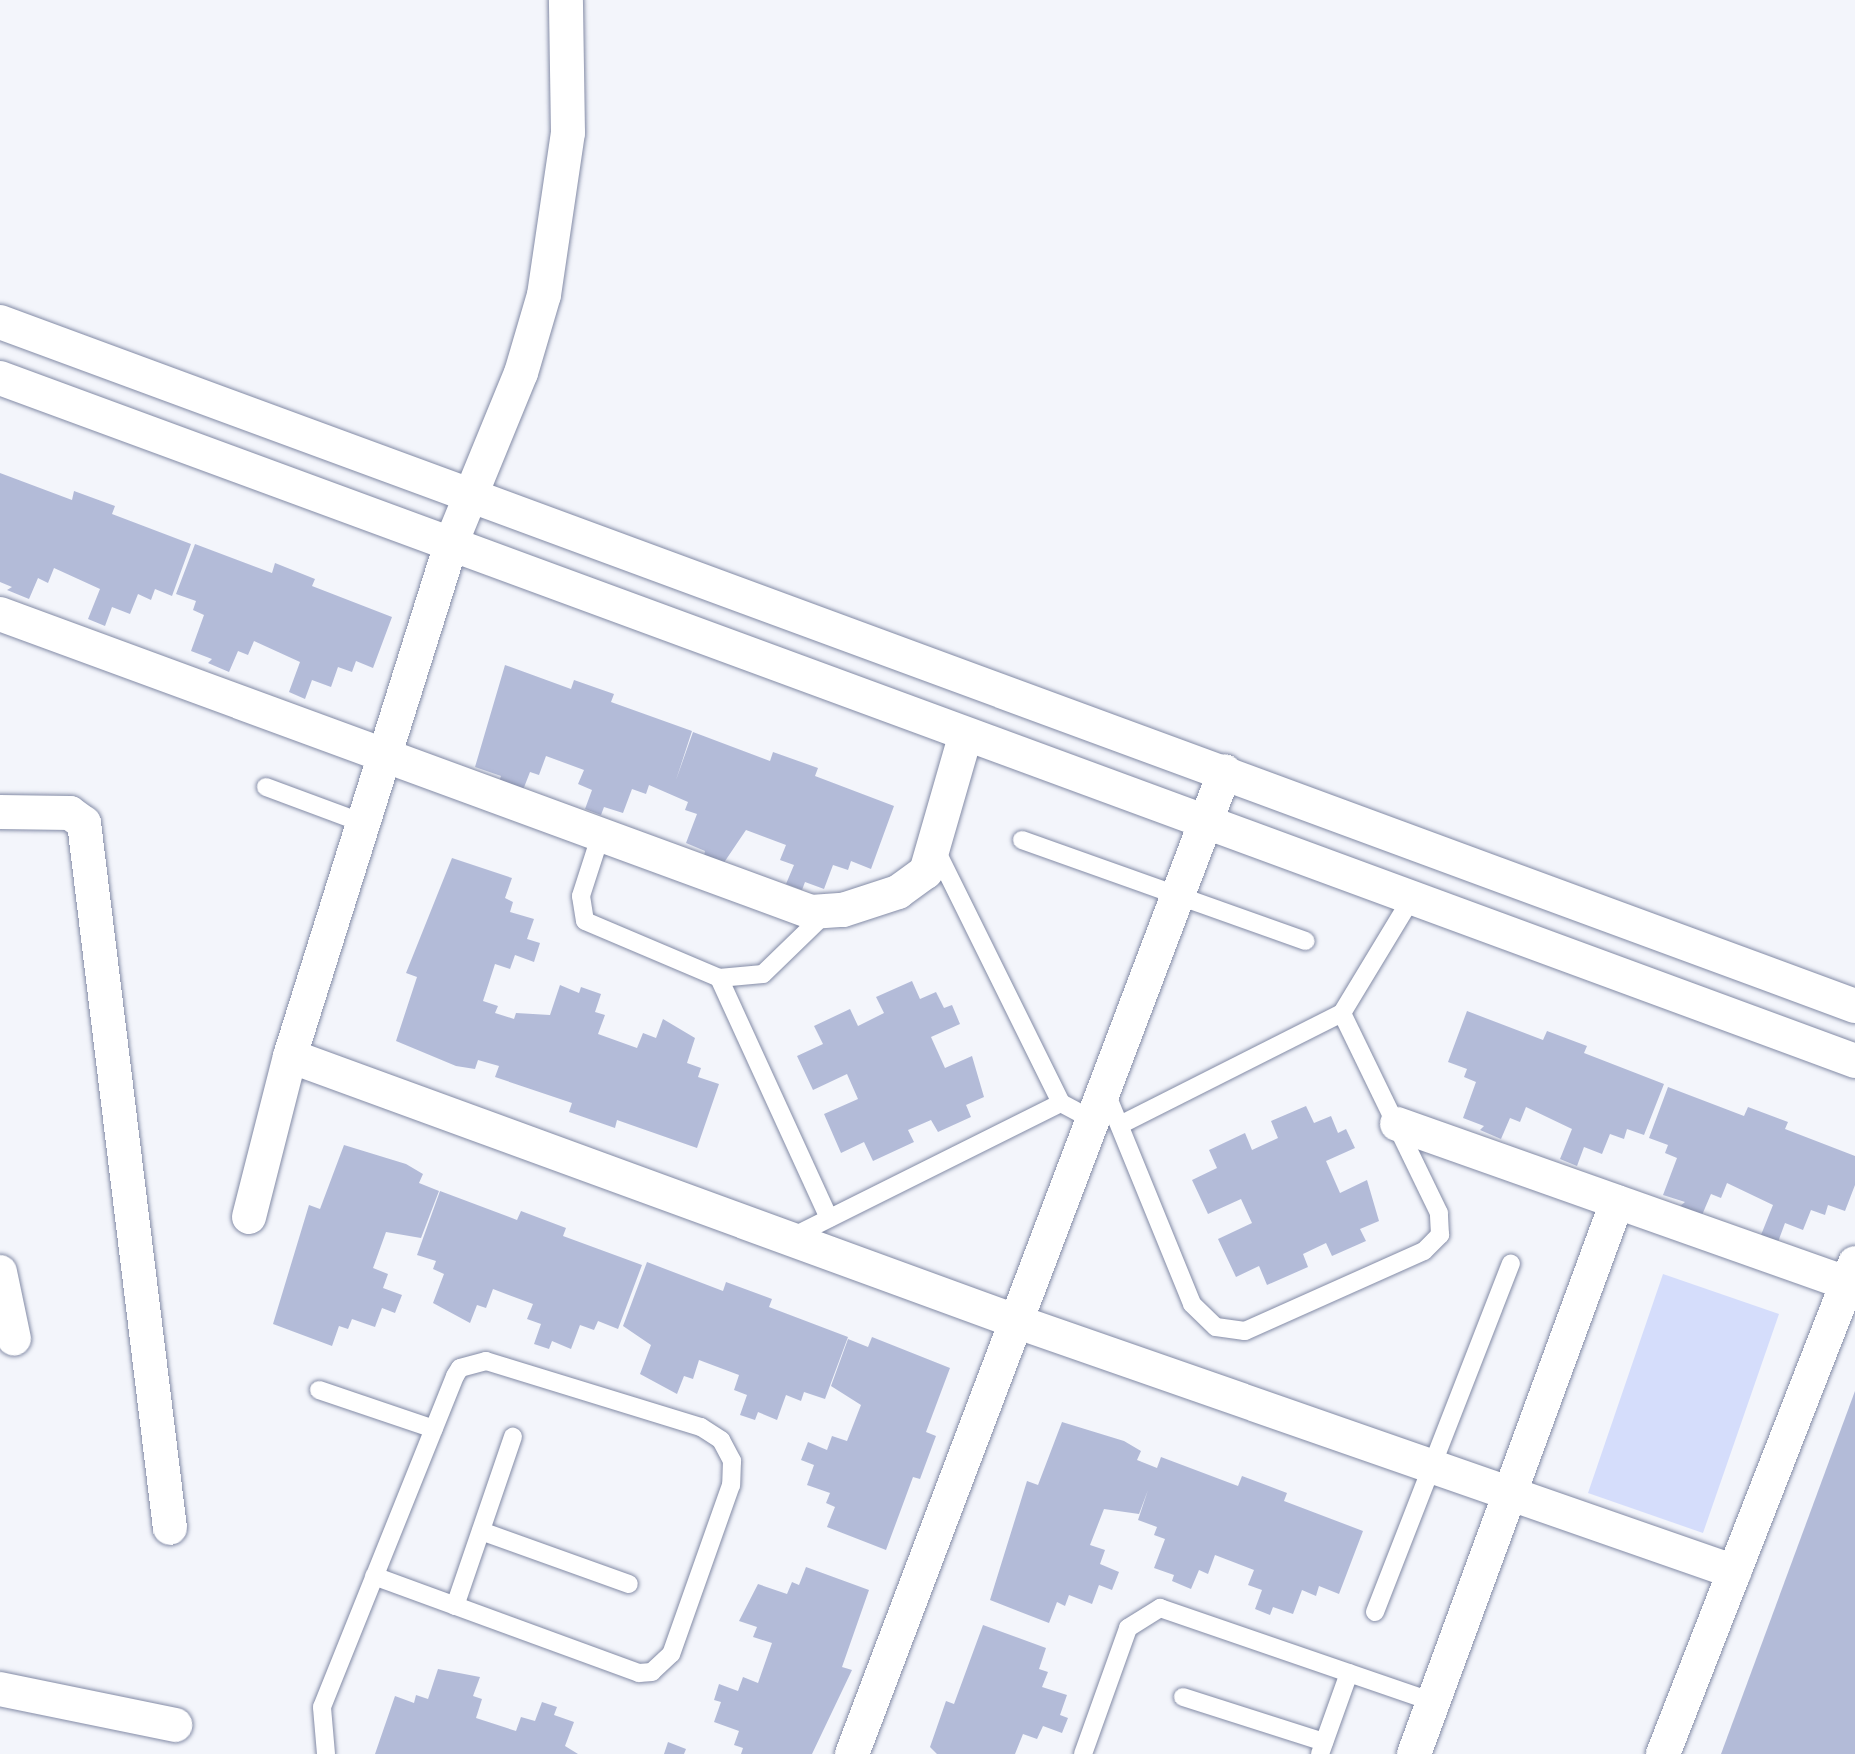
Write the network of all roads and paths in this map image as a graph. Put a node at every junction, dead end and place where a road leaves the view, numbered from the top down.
1 (566, 0) edge
2 (0, 322) edge
3 (0, 378) edge
4 (470, 498) junction
5 (452, 541) junction
6 (0, 614) edge
7 (965, 737) junction
8 (384, 756) junction
9 (1225, 771) junction
10 (266, 787) dead end
11 (0, 812) edge
12 (363, 823) junction
13 (1204, 824) junction
14 (600, 837) junction
15 (1022, 840) dead end
16 (936, 850) junction
17 (1177, 895) junction
18 (1411, 899) junction
19 (827, 912) junction
20 (1306, 941) dead end
21 (719, 978) junction
22 (1855, 1006) edge
23 (1342, 1013) junction
24 (290, 1056) junction
25 (1855, 1061) edge
26 (1061, 1103) junction
27 (1105, 1122) junction
28 (1397, 1124) junction
29 (1617, 1202) junction
30 (249, 1217) dead end
31 (829, 1218) junction
32 (790, 1238) junction
33 (1511, 1264) dead end
34 (0, 1272) edge
35 (1852, 1278) edge
36 (1015, 1321) junction
37 (14, 1339) dead end
38 (319, 1390) dead end
39 (434, 1429) junction
40 (513, 1437) dead end
41 (1432, 1467) junction
42 (1509, 1494) junction
43 (170, 1528) dead end
44 (481, 1531) junction
45 (1735, 1572) junction
46 (374, 1576) junction
47 (629, 1584) dead end
48 (455, 1606) junction
49 (1375, 1612) dead end
50 (1349, 1673) junction
51 (0, 1689) edge
52 (1183, 1697) dead end
53 (1433, 1702) junction
54 (175, 1725) dead end
55 (1322, 1748) edge
56 (326, 1754) edge
57 (852, 1754) edge
58 (1083, 1754) edge
59 (1414, 1754) edge
60 (1663, 1754) edge

1 - 4 street
2 - 4 street
3 - 5 street
4 - 5 street
4 - 9 street
5 - 7 street
5 - 8 street
6 - 8 street
7 - 13 street
7 - 16 street
8 - 12 street
8 - 14 street
9 - 13 street
9 - 22 street
10 - 12 lane
11 - 43 street
12 - 24 street
13 - 17 street
13 - 18 street
14 - 19 street
14 - 21 lane
15 - 17 lane
16 - 19 street
16 - 26 lane
17 - 20 lane
17 - 27 street
18 - 23 lane
18 - 25 street
19 - 21 lane
21 - 31 lane
23 - 27 lane
23 - 28 lane
24 - 30 street
24 - 32 street
26 - 27 lane
26 - 31 lane
27 - 28 lane
27 - 36 street
28 - 29 street
29 - 35 street
29 - 42 street
31 - 32 lane
32 - 36 street
33 - 41 lane
34 - 37 street
35 - 45 street
36 - 41 street
36 - 57 street
38 - 39 lane
39 - 46 lane
39 - 48 lane
40 - 44 lane
41 - 42 street
41 - 49 lane
42 - 45 street
42 - 53 street
44 - 47 lane
44 - 48 lane
45 - 60 street
46 - 48 lane
46 - 56 lane
50 - 53 lane
50 - 55 lane
50 - 58 lane
51 - 54 street
52 - 55 lane
53 - 59 street

